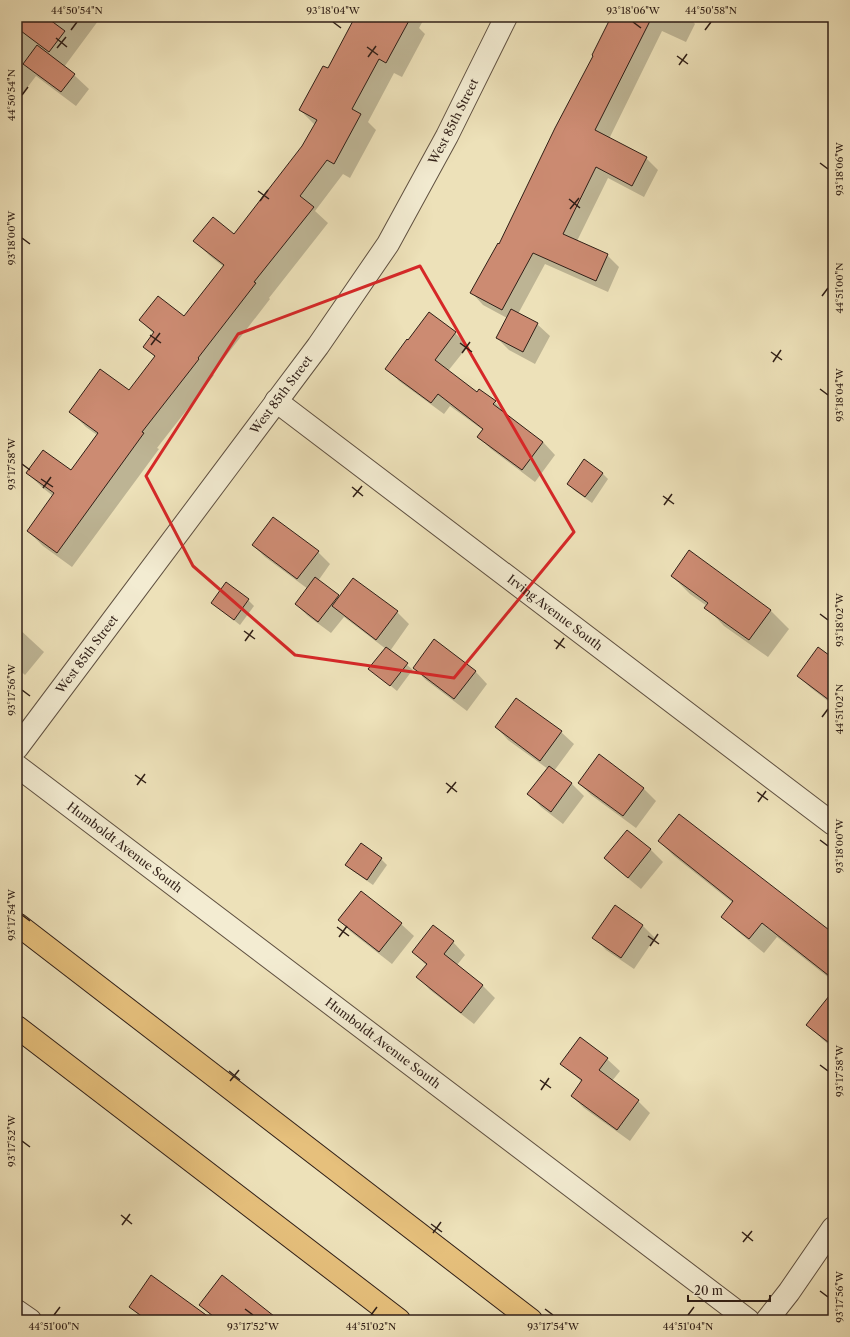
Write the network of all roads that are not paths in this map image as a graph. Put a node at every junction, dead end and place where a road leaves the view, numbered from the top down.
1 (506, 17) edge
2 (276, 401) junction
3 (17, 748) edge
4 (17, 766) edge
5 (833, 824) edge
6 (17, 924) edge
7 (17, 1027) edge
8 (833, 1228) edge
9 (17, 1310) edge
10 (30, 1320) edge
11 (399, 1320) edge
12 (531, 1320) edge
13 (748, 1320) edge
14 (766, 1320) edge

1 - 2 street, West 85th Street
2 - 3 street, West 85th Street
2 - 5 street, Irving Avenue South
4 - 13 street, Humboldt Avenue South
6 - 12 highway
7 - 11 highway
8 - 14 street
9 - 10 street

